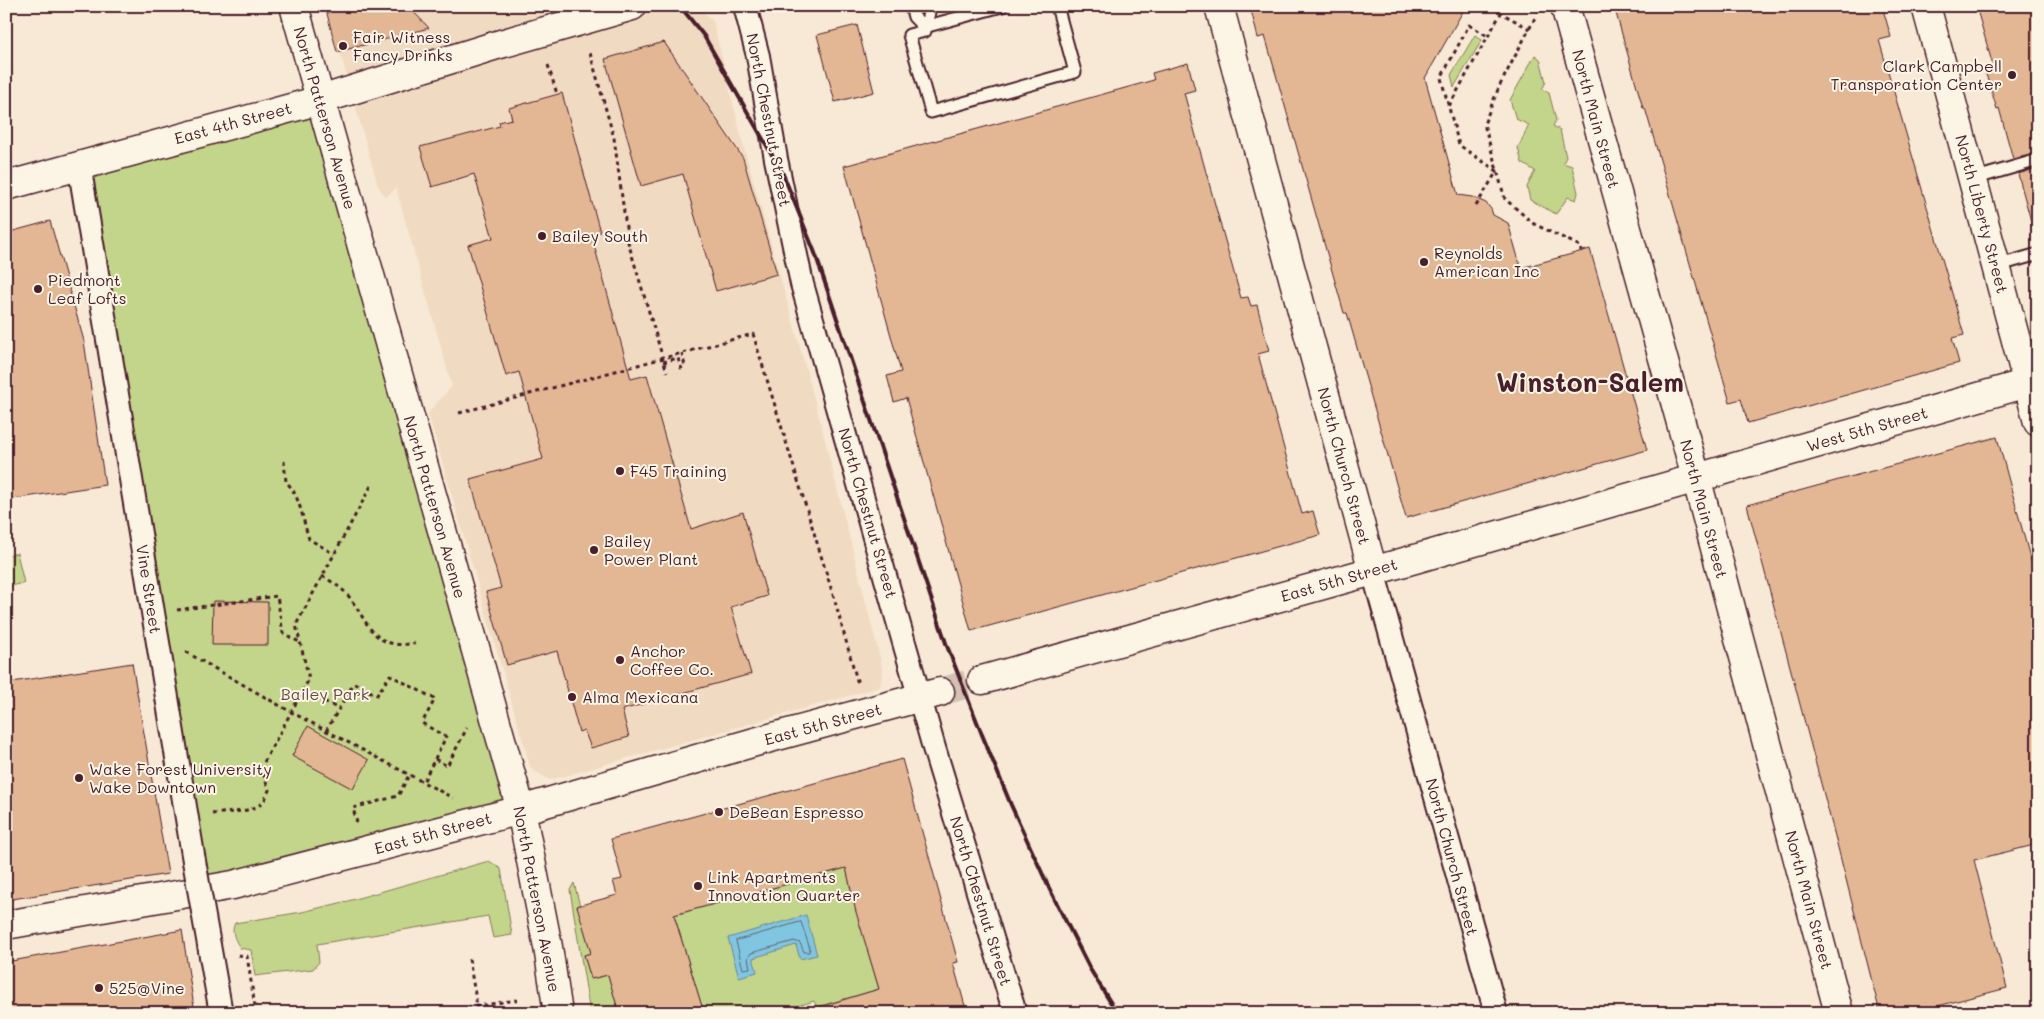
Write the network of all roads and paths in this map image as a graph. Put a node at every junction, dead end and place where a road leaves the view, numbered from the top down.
1 (294, 6) edge
2 (632, 6) edge
3 (745, 6) edge
4 (911, 6) edge
5 (927, 6) edge
6 (1002, 6) edge
7 (1057, 6) edge
8 (1219, 6) edge
9 (1566, 6) edge
10 (1926, 6) edge
11 (1535, 18) dead end
12 (924, 28) junction
13 (1530, 30) junction
14 (1488, 36) junction
15 (590, 53) dead end
16 (548, 65) dead end
17 (557, 94) dead end
18 (320, 100) junction
19 (1449, 107) junction
20 (2038, 160) edge
21 (79, 164) junction
22 (1497, 171) junction
23 (1973, 178) junction
24 (6, 186) edge
25 (1476, 206) dead end
26 (1581, 251) dead end
27 (2038, 254) edge
28 (1996, 266) junction
29 (682, 353) junction
30 (663, 362) junction
31 (667, 372) dead end
32 (2033, 381) edge
33 (459, 413) dead end
34 (2038, 422) edge
35 (284, 461) dead end
36 (1696, 477) junction
37 (371, 486) dead end
38 (334, 554) junction
39 (1373, 571) junction
40 (322, 576) junction
41 (174, 610) dead end
42 (301, 642) junction
43 (415, 643) dead end
44 (182, 648) dead end
45 (982, 680) tunnel mouth
46 (858, 684) dead end
47 (303, 690) junction
48 (931, 694) junction
49 (339, 709) junction
50 (291, 712) junction
51 (467, 728) dead end
52 (326, 730) junction
53 (434, 759) junction
54 (409, 775) junction
55 (423, 782) junction
56 (455, 799) dead end
57 (521, 810) junction
58 (217, 813) dead end
59 (359, 828) dead end
60 (6, 925) edge
61 (232, 955) dead end
62 (469, 959) dead end
63 (477, 1006) junction
64 (459, 1009) dead end
65 (520, 1012) edge
66 (220, 1013) edge
67 (256, 1013) edge
68 (558, 1013) edge
69 (1015, 1013) edge
70 (1496, 1013) edge
71 (1839, 1013) edge

1 - 18 main road, North Patterson Avenue
2 - 18 main road, East 4th Street
3 - 48 street, North Chestnut Street
4 - 12 lane
5 - 12 lane
6 - 12 lane
7 - 12 lane
8 - 39 main road, North Church Street
9 - 36 main road, North Main Street
10 - 23 main road, North Liberty Street
11 - 13 path
13 - 14 path
13 - 22 path
14 - 19 path
14 - 19 path
15 - 30 path, bridge
16 - 17 path
18 - 21 main road, East 4th Street
18 - 57 main road, North Patterson Avenue
19 - 22 path
20 - 23 lane
21 - 24 main road, East 4th Street
21 - 66 street, Vine Street, bridge
22 - 25 path
22 - 26 path
23 - 28 main road, North Liberty Street
27 - 28 lane
28 - 32 main road, North Liberty Street
29 - 30 path
29 - 33 path
29 - 46 path
30 - 31 path, bridge
32 - 34 main road, North Liberty Street
32 - 36 main road, West 5th Street
35 - 38 path
36 - 39 main road, East 5th Street
36 - 71 main road, North Main Street
37 - 38 path
38 - 40 path
39 - 45 main road, East 5th Street
39 - 70 street, North Church Street
40 - 42 path
40 - 43 path
41 - 42 path
42 - 47 path
44 - 50 path
47 - 49 path
47 - 50 path
48 - 57 main road, East 5th Street
48 - 69 street, North Chestnut Street
49 - 52 path
49 - 53 path
50 - 52 path
50 - 58 path
51 - 53 path
52 - 54 path
53 - 55 path
54 - 55 path
54 - 59 path
55 - 56 path
57 - 60 main road, East 5th Street
57 - 68 main road, North Patterson Avenue
61 - 67 path
62 - 63 path
63 - 64 path
63 - 65 path

